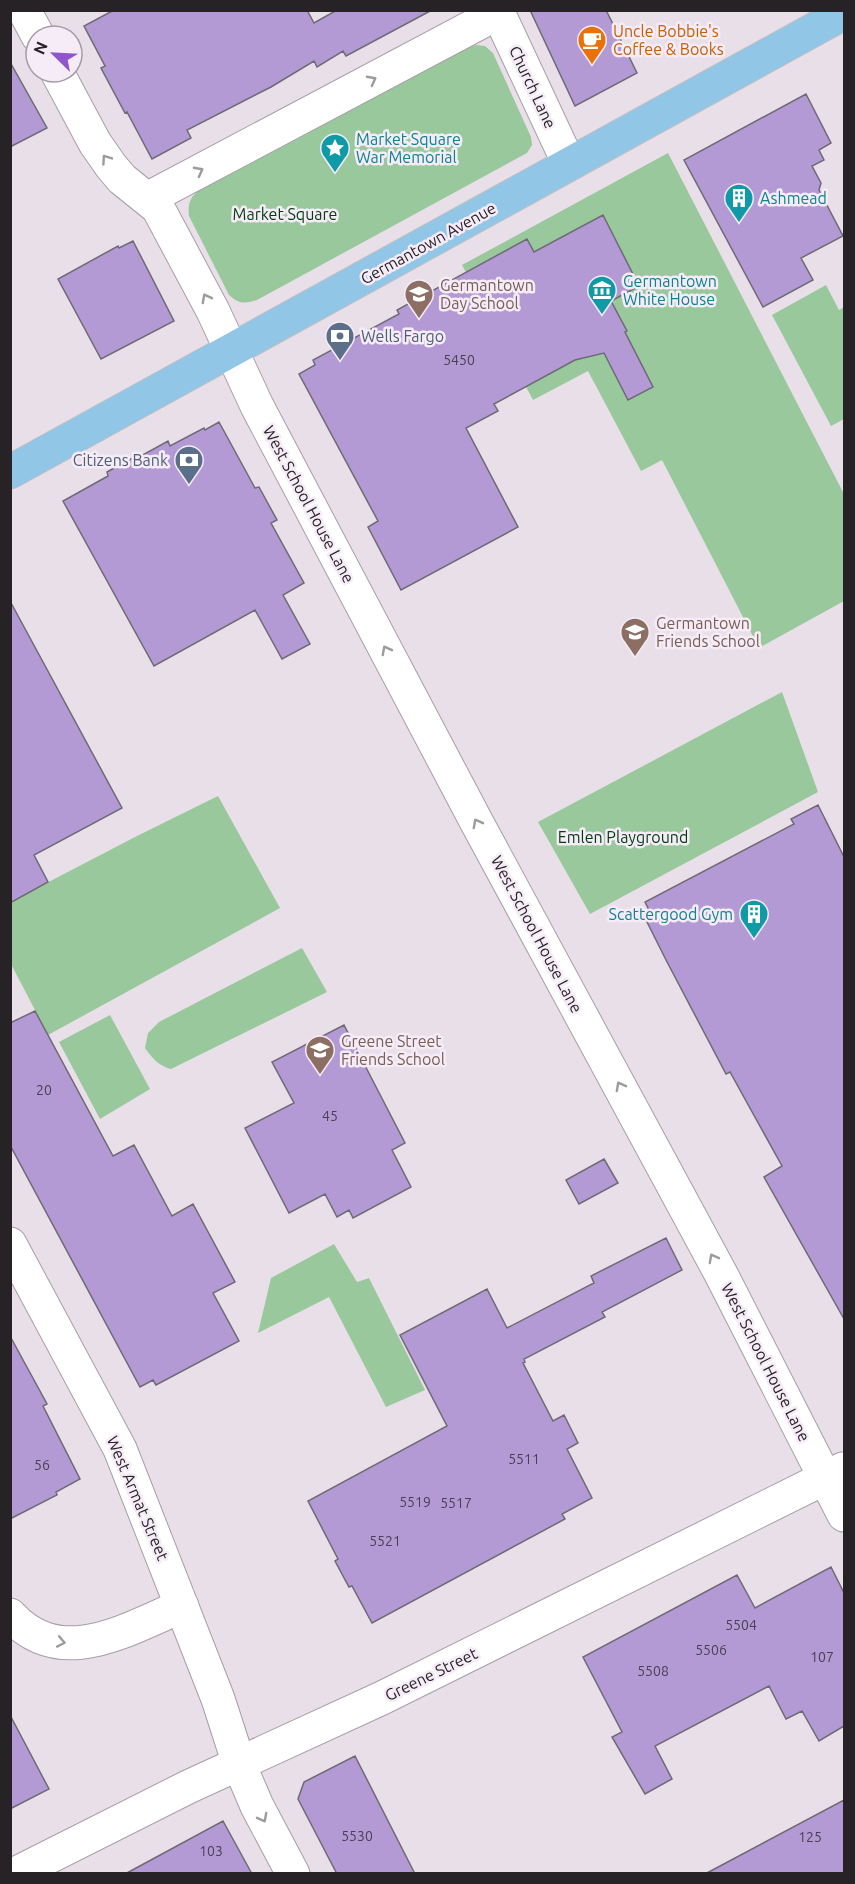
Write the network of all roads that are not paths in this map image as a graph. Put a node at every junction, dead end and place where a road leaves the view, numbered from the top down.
1 (24, 10) edge
2 (497, 12) edge
3 (844, 12) edge
4 (32, 24) edge
5 (63, 84) edge
6 (569, 164) junction
7 (147, 199) junction
8 (231, 351) junction
9 (10, 472) edge
10 (10, 1244) edge
11 (835, 1473) edge
12 (844, 1515) edge
13 (182, 1606) junction
14 (10, 1615) edge
15 (239, 1764) junction
16 (15, 1874) edge
17 (293, 1874) edge

1 - 4 street
2 - 6 street, Church Lane
7 -> 2 street
3 - 6 main road, Germantown Avenue
7 -> 5 street, West School House Lane
6 - 8 main road, Germantown Avenue
8 -> 7 street, West School House Lane
8 - 9 main road, Germantown Avenue
11 -> 8 street, West School House Lane
10 - 13 street, West Armat Street
11 - 12 street, West School House Lane
11 - 15 street, Greene Street
14 -> 13 street
13 - 15 street, West Armat Street
15 - 16 street, Greene Street
15 -> 17 street, West Armat Street

